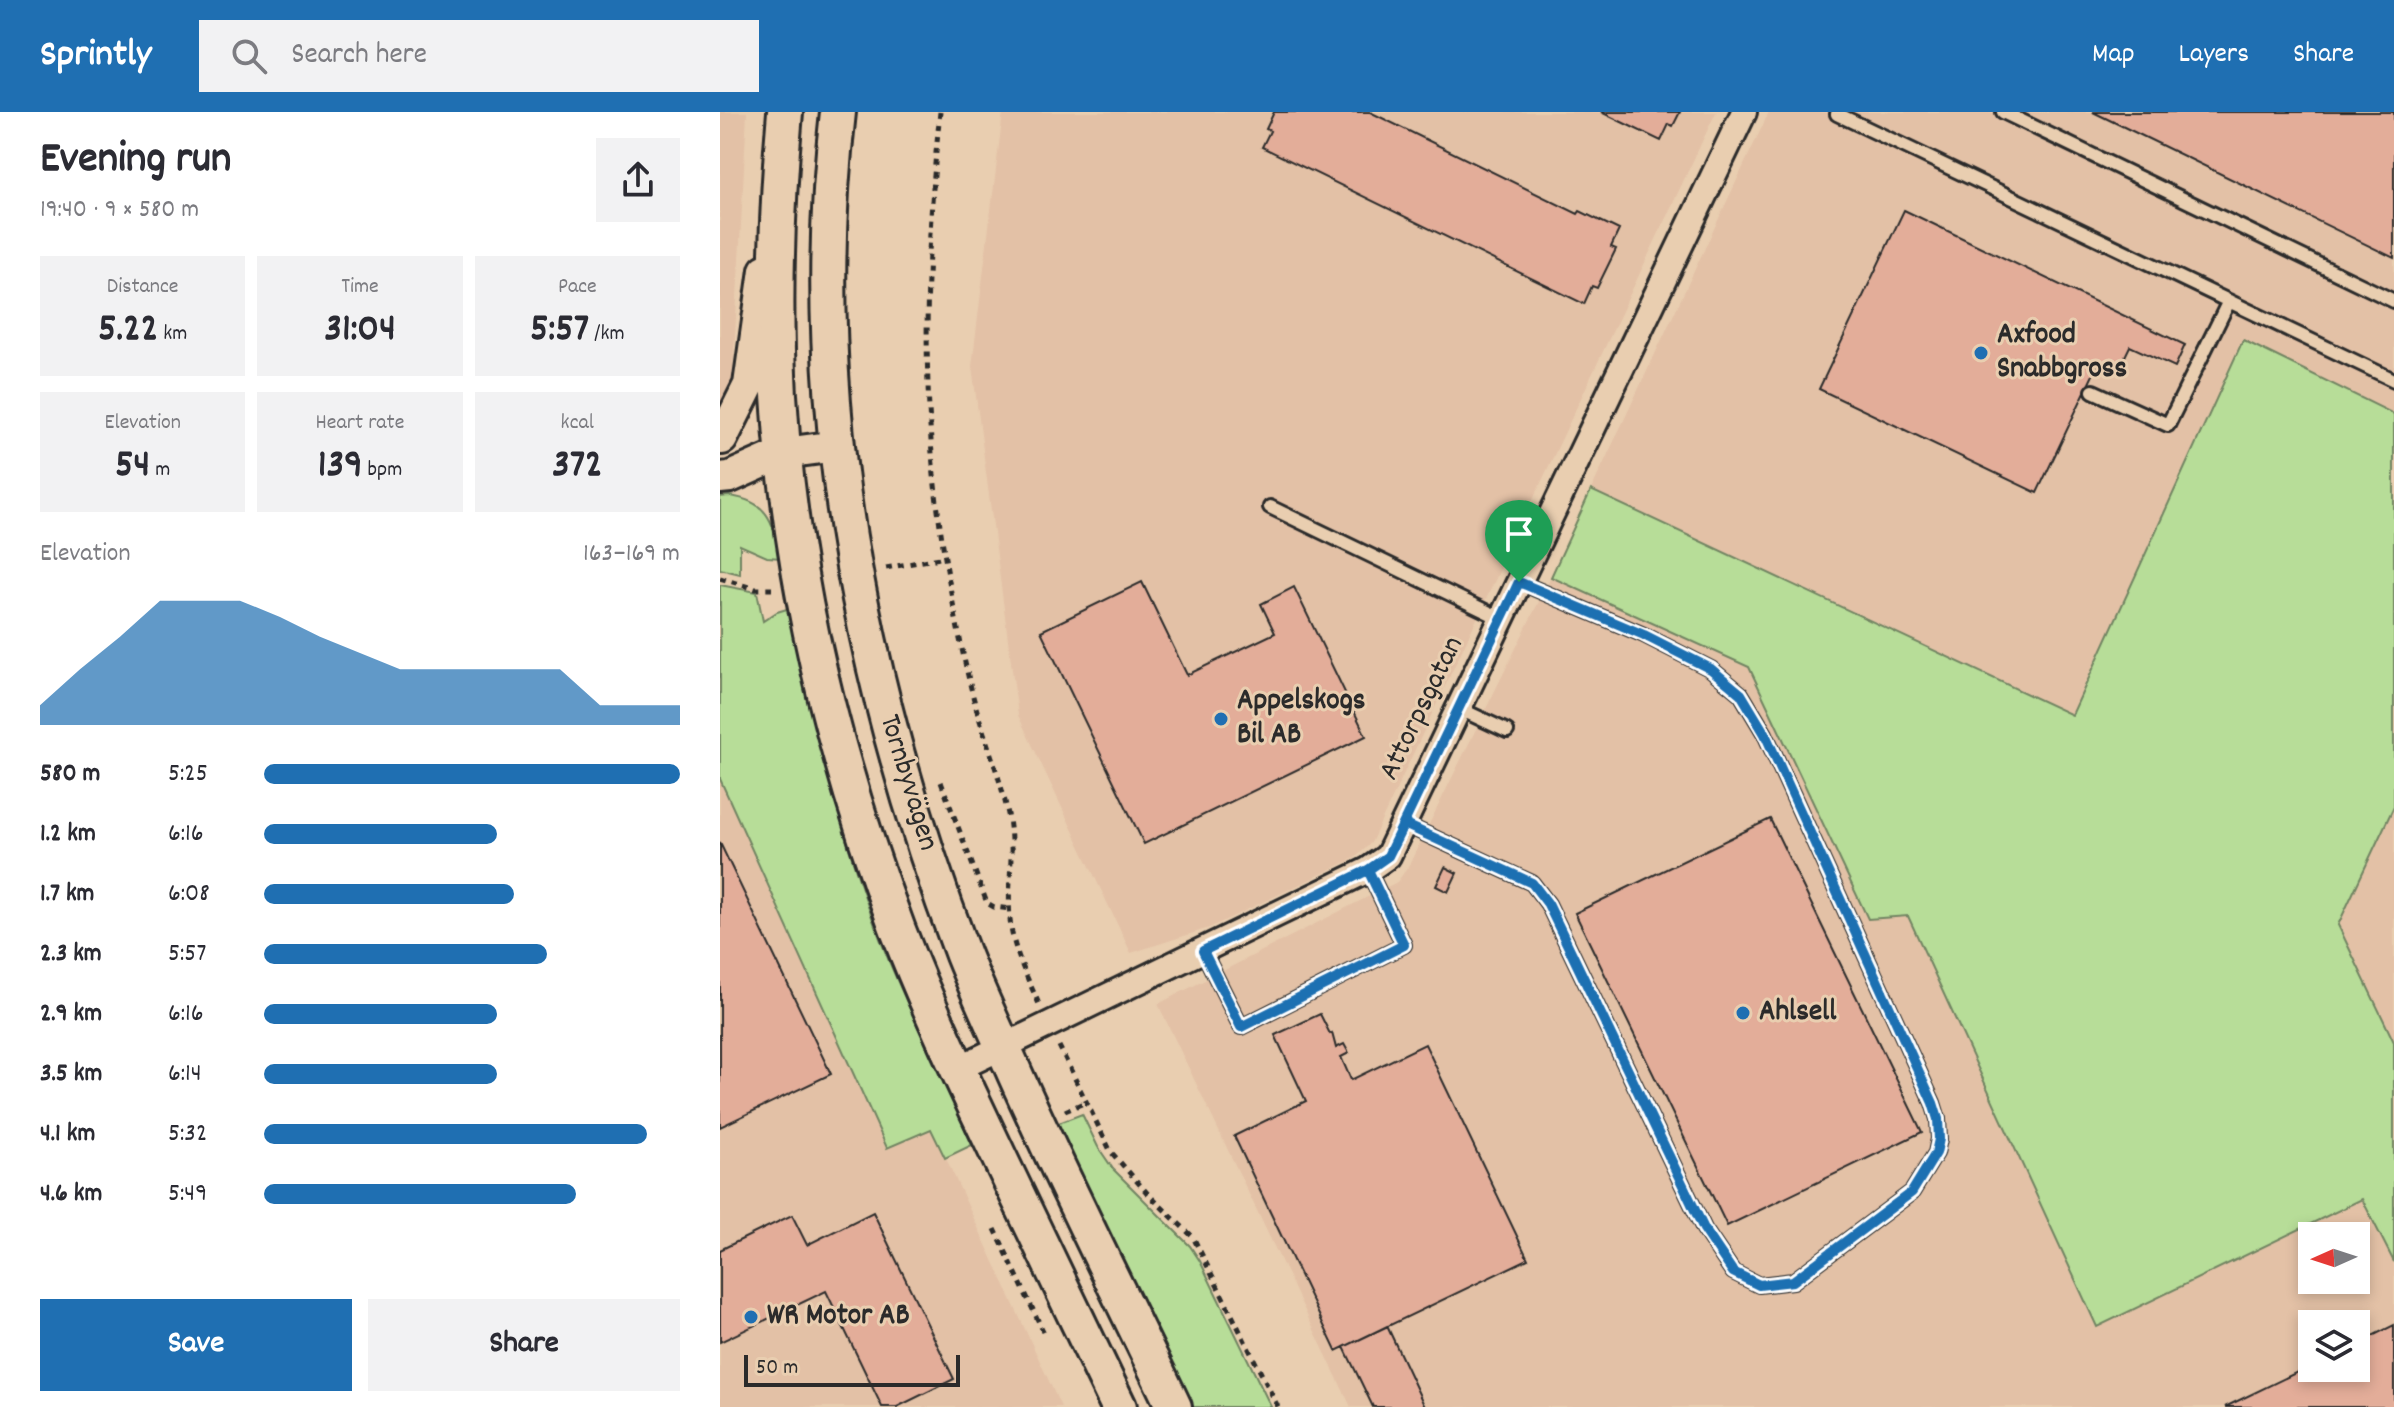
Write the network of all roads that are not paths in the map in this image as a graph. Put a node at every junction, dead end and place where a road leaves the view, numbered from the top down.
1 (785, 112) edge
2 (838, 112) edge
3 (1744, 112) edge
4 (2003, 112) edge
5 (1836, 113) edge
6 (780, 169) junction
7 (2229, 301) junction
8 (2394, 301) edge
9 (2394, 380) edge
10 (2093, 391) dead end
11 (721, 439) edge
12 (837, 446) junction
13 (784, 453) junction
14 (720, 478) edge
15 (1270, 507) dead end
16 (1519, 582) junction
17 (1502, 619) junction
18 (1460, 709) junction
19 (1507, 731) dead end
20 (1404, 824) junction
21 (1368, 870) junction
22 (1203, 951) junction
23 (1003, 1048) junction
24 (957, 1069) junction
25 (1119, 1407) edge
26 (1174, 1407) edge

1 - 6 main road, Tornbyvägen
2 - 12 main road, Tornbyvägen
3 - 16 street, Attorpsgatan
4 - 8 lane
5 - 7 lane
6 - 11 street
6 - 13 main road, Tornbyvägen
7 - 9 lane
7 - 10 lane
11 - 13 street
12 - 13 street
12 - 23 main road, Tornbyvägen
13 - 14 street
13 - 24 main road, Tornbyvägen
15 - 17 lane
16 - 17 street, Attorpsgatan
16 - 20 lane
17 - 18 street, Attorpsgatan
18 - 19 lane
18 - 20 street, Attorpsgatan
20 - 21 street, Attorpsgatan
21 - 22 street, Attorpsgatan
21 - 22 lane
22 - 23 street, Attorpsgatan
23 - 24 street, Attorpsgatan
23 - 26 main road, Tornbyvägen
24 - 25 main road, Tornbyvägen

